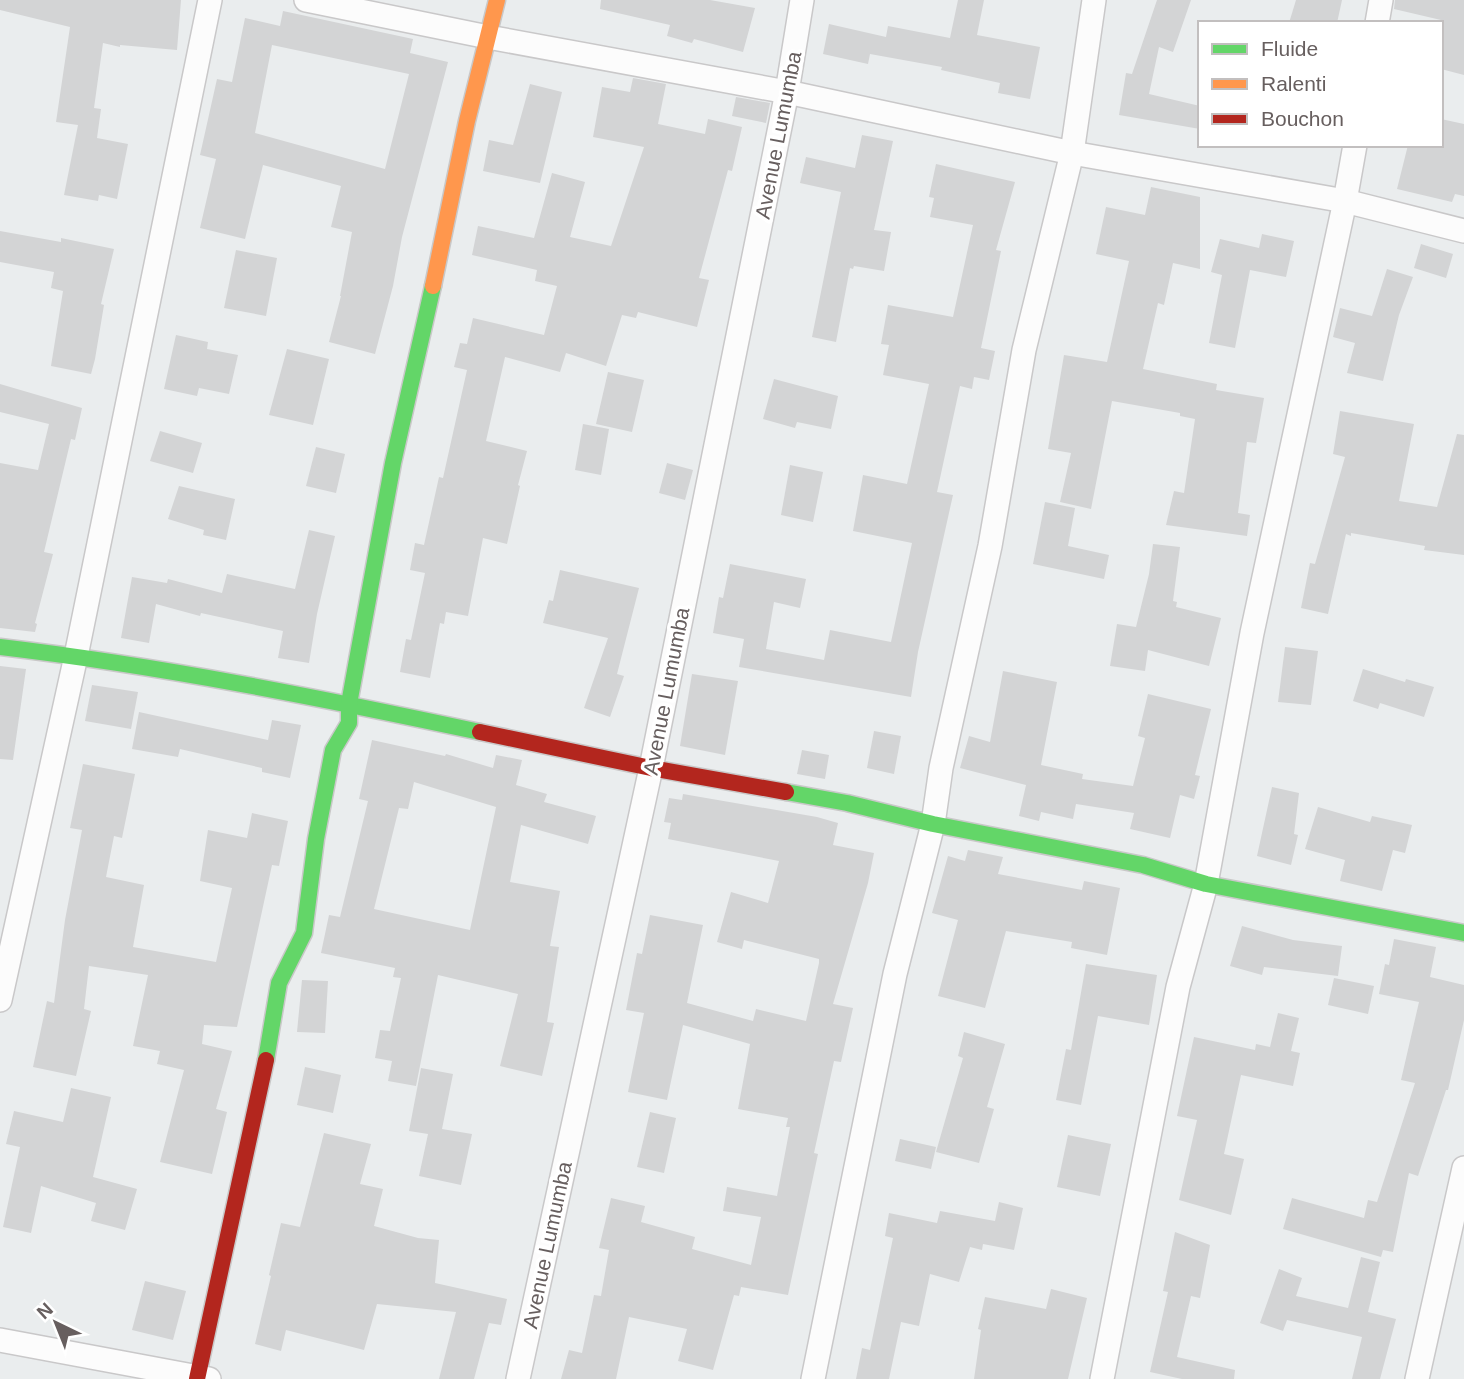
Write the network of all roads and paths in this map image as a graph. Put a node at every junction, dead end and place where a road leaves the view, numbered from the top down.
1 (210, 0) edge
2 (306, 0) edge
3 (496, 0) edge
4 (802, 0) edge
5 (1094, 0) edge
6 (1381, 0) edge
7 (1377, 21) edge
8 (488, 37) junction
9 (787, 92) junction
10 (1355, 147) edge
11 (1072, 153) junction
12 (1345, 201) junction
13 (1464, 230) edge
14 (0, 647) edge
15 (76, 656) junction
16 (349, 704) junction
17 (651, 768) junction
18 (933, 824) junction
19 (1206, 884) junction
20 (1464, 933) edge
21 (0, 1000) edge
22 (1464, 1168) edge
23 (0, 1340) edge
24 (201, 1378) edge
25 (518, 1379) edge
26 (813, 1379) edge
27 (1102, 1379) edge
28 (1418, 1379) edge

1 - 15 street
2 - 8 street
3 - 8 street
4 - 9 street, Avenue Lumumba
5 - 11 street
6 - 7 street
8 - 9 street
8 - 16 street
9 - 11 street
9 - 17 street, Avenue Lumumba
10 - 12 street
11 - 12 street
11 - 18 street
12 - 13 street
12 - 19 street
14 - 15 street
15 - 16 street
15 - 21 street
16 - 17 street
16 - 24 street
17 - 18 street
17 - 25 street, Avenue Lumumba
18 - 19 street
18 - 26 street
19 - 20 street
19 - 27 street
22 - 28 street
23 - 24 street

